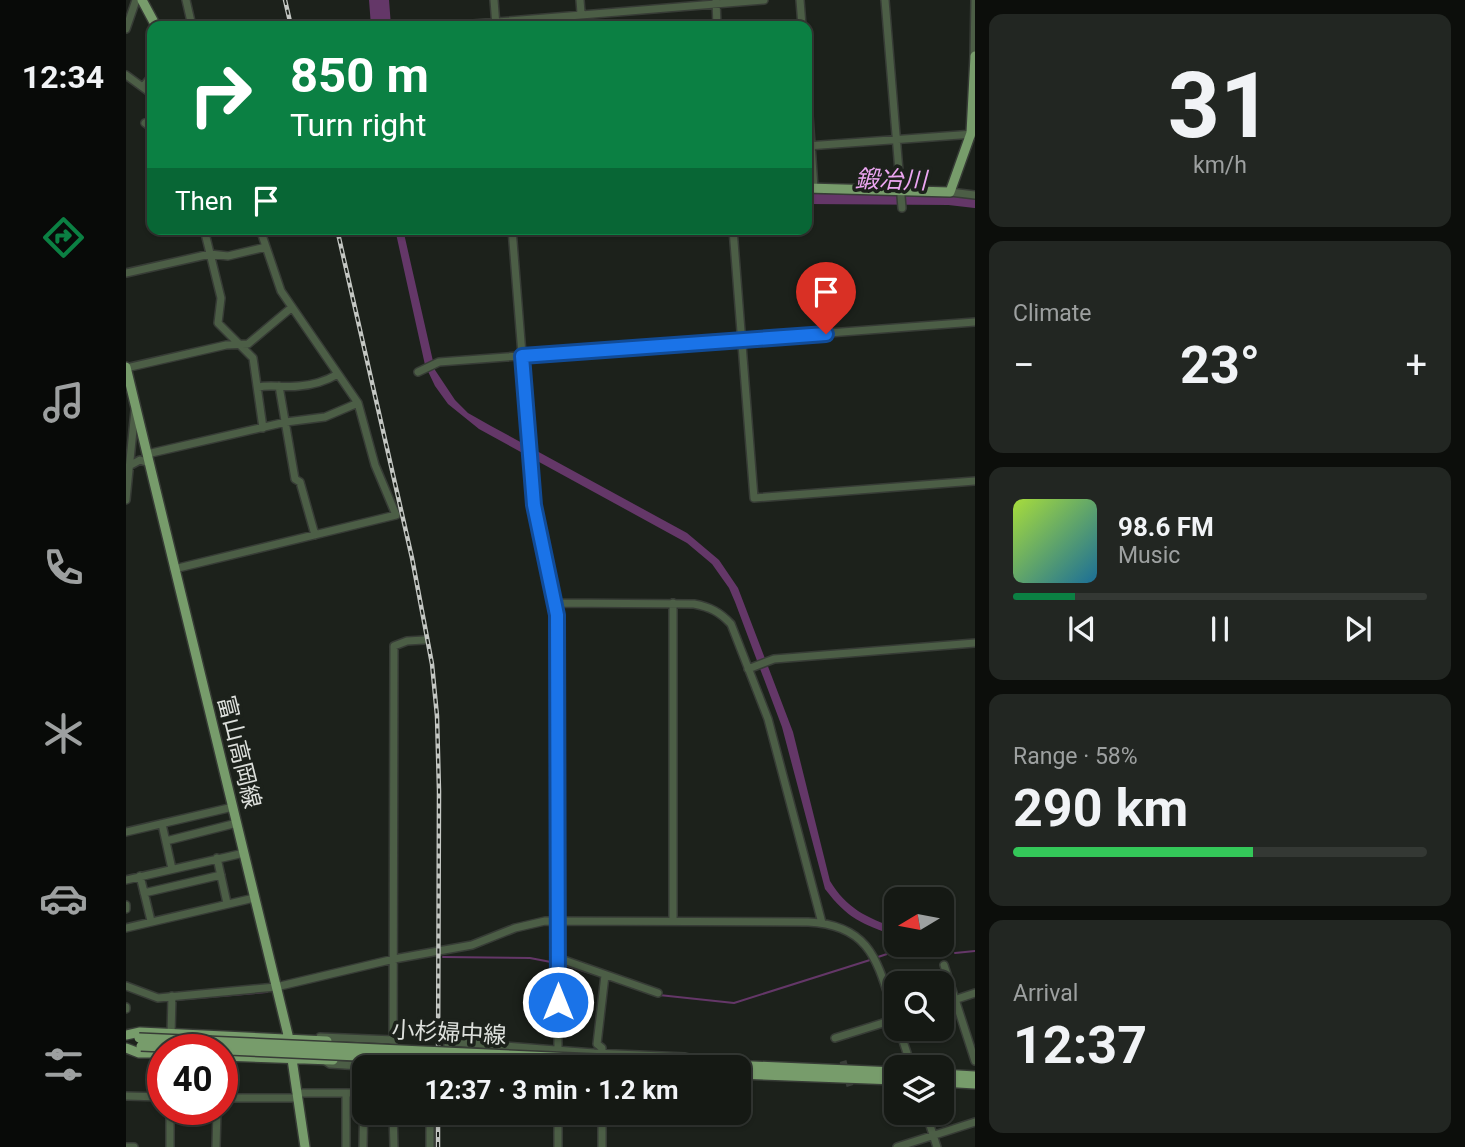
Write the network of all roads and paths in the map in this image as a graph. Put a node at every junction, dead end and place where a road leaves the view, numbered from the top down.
1 (136, 0) edge
2 (142, 0) edge
3 (186, 0) edge
4 (494, 0) edge
5 (579, 0) edge
6 (764, 0) edge
7 (800, 0) edge
8 (885, 0) edge
9 (975, 0) edge
10 (716, 2) edge
11 (581, 15) junction
12 (153, 21) edge
13 (191, 21) edge
14 (496, 21) edge
15 (524, 21) edge
16 (582, 21) edge
17 (717, 21) edge
18 (802, 21) edge
19 (126, 29) edge
20 (975, 57) edge
21 (126, 75) edge
22 (147, 82) edge
23 (143, 87) junction
24 (147, 90) edge
25 (973, 134) edge
26 (897, 140) junction
27 (812, 146) edge
28 (812, 188) edge
29 (900, 192) junction
30 (950, 192) junction
31 (975, 195) edge
32 (902, 208) dead end
33 (205, 235) edge
34 (262, 235) edge
35 (512, 235) edge
36 (734, 235) edge
37 (266, 247) junction
38 (210, 254) junction
39 (126, 273) edge
40 (291, 307) junction
41 (975, 322) edge
42 (743, 340) junction
43 (239, 346) junction
44 (522, 356) junction
45 (126, 368) edge
46 (421, 370) dead end
47 (338, 374) junction
48 (279, 386) junction
49 (258, 387) junction
50 (358, 403) junction
51 (135, 405) junction
52 (126, 414) edge
53 (286, 422) junction
54 (263, 428) junction
55 (129, 430) edge
56 (148, 458) junction
57 (129, 466) junction
58 (975, 481) edge
59 (126, 500) edge
60 (315, 535) junction
61 (174, 569) junction
62 (673, 603) junction
63 (557, 604) junction
64 (424, 640) dead end
65 (975, 643) edge
66 (748, 668) junction
67 (233, 807) junction
68 (162, 824) junction
69 (237, 824) junction
70 (126, 832) edge
71 (166, 841) junction
72 (244, 853) junction
73 (217, 858) junction
74 (172, 869) junction
75 (221, 875) junction
76 (141, 877) junction
77 (126, 880) edge
78 (144, 894) junction
79 (254, 898) junction
80 (227, 903) junction
81 (557, 921) junction
82 (673, 921) junction
83 (151, 922) junction
84 (822, 923) junction
85 (126, 928) edge
86 (558, 958) junction
87 (394, 959) junction
88 (944, 965) dead end
89 (605, 975) junction
90 (884, 984) edge
91 (126, 986) edge
92 (276, 987) junction
93 (659, 993) dead end
94 (975, 993) edge
95 (172, 996) junction
96 (955, 999) junction
97 (884, 1023) edge
98 (171, 1034) joint
99 (126, 1036) edge
100 (238, 1037) edge
101 (835, 1038) dead end
102 (289, 1039) junction
103 (313, 1040) junction
104 (394, 1040) junction
105 (140, 1042) junction
106 (126, 1046) edge
107 (558, 1049) junction
108 (147, 1053) edge
109 (602, 1053) junction
110 (393, 1055) edge
111 (418, 1055) edge
112 (448, 1055) edge
113 (493, 1055) edge
114 (558, 1055) edge
115 (644, 1055) edge
116 (238, 1057) edge
117 (291, 1059) junction
118 (329, 1060) junction
119 (352, 1061) edge
120 (975, 1061) edge
121 (352, 1065) edge
122 (751, 1066) edge
123 (884, 1071) edge
124 (751, 1074) edge
125 (954, 1075) edge
126 (975, 1076) edge
127 (884, 1080) edge
128 (954, 1083) edge
129 (975, 1084) edge
130 (346, 1093) junction
131 (352, 1093) edge
132 (126, 1096) edge
133 (298, 1096) junction
134 (147, 1097) edge
135 (238, 1098) edge
136 (975, 1122) edge
137 (170, 1125) edge
138 (217, 1125) edge
139 (363, 1125) edge
140 (393, 1125) edge
141 (430, 1125) edge
142 (558, 1125) edge
143 (603, 1125) edge
144 (930, 1125) edge
145 (933, 1136) junction
146 (126, 1147) edge
147 (134, 1147) edge
148 (170, 1147) edge
149 (216, 1147) edge
150 (305, 1147) edge
151 (346, 1147) edge
152 (363, 1147) edge
153 (394, 1147) edge
154 (430, 1147) edge
155 (558, 1147) edge
156 (603, 1147) edge
157 (897, 1147) edge
158 (937, 1147) edge

1 - 19 street
2 - 12 main road
3 - 13 street
4 - 14 street
5 - 11 street
6 - 10 street
7 - 18 street
8 - 26 street
9 - 20 street
10 - 11 street
10 - 17 street
11 - 15 street
11 - 16 street
20 - 25 main road
21 - 23 street
22 - 23 street
23 - 24 street
25 - 26 street
25 - 30 main road
26 - 27 street
26 - 29 street
28 - 29 main road
29 - 30 main road
29 - 32 street
30 - 31 street
33 - 38 street
34 - 37 street
35 - 44 street
36 - 42 street
37 - 38 street
37 - 40 street
38 - 39 street
38 - 43 street
40 - 43 street
40 - 47 street
41 - 42 street
42 - 44 street
42 - 58 street
43 - 45 street
43 - 49 street
44 - 46 street
44 - 63 street
45 - 51 main road, 富山高岡線
47 - 48 street
47 - 50 street
48 - 49 street
48 - 53 street
49 - 54 street
50 - 53 street
50 - 60 street
51 - 52 main road
51 - 55 street
51 - 56 main road, 富山高岡線
53 - 54 street
53 - 60 street
54 - 56 street
55 - 57 street
56 - 57 street
56 - 61 main road, 富山高岡線
57 - 59 street
60 - 61 street
61 - 67 main road, 富山高岡線
62 - 63 street
62 - 66 street
62 - 82 street
63 - 81 street
64 - 87 street
65 - 66 street
66 - 84 street
67 - 68 street
67 - 69 main road, 富山高岡線
68 - 70 street
68 - 71 street
69 - 71 street
69 - 72 main road, 富山高岡線
71 - 74 street
72 - 73 street
72 - 79 main road, 富山高岡線
73 - 74 street
73 - 75 street
74 - 76 street
75 - 78 street
75 - 80 street
76 - 77 street
76 - 78 street
78 - 83 street
79 - 80 street
79 - 92 main road, 富山高岡線
80 - 83 street
81 - 82 street
81 - 86 street
81 - 87 street
82 - 84 street
83 - 85 street
84 - 90 street
86 - 89 street
86 - 107 street
87 - 92 street
87 - 104 street
88 - 96 street
89 - 93 street
89 - 109 street
91 - 95 street
92 - 95 street
92 - 102 main road, 富山高岡線
94 - 96 street
95 - 98 street
96 - 120 street
97 - 101 street
98 - 99 main road
99 - 105 main road, 小杉婦中線
100 - 102 main road
102 - 103 main road
102 - 117 main road, 富山高岡線
103 - 104 street
103 - 113 main road, bridge
104 - 110 street
105 - 106 main road, 小杉婦中線
105 - 111 main road, 小杉婦中線, bridge
106 - 108 main road
107 - 109 street
107 - 112 street
107 - 114 street
109 - 115 street
116 - 117 main road
117 - 118 main road
117 - 133 main road, 富山高岡線
118 - 119 main road, bridge
118 - 121 street
122 - 123 main road, 小杉婦中線
124 - 127 main road
125 - 126 main road
128 - 129 main road
130 - 131 street
130 - 133 street
130 - 151 street
132 - 134 street
133 - 135 street
133 - 150 main road, 富山高岡線
136 - 145 street
137 - 148 street
138 - 149 street
139 - 152 street
140 - 153 street
141 - 154 street
142 - 155 street
143 - 156 street
144 - 145 street
145 - 157 street
145 - 158 street
146 - 147 street

